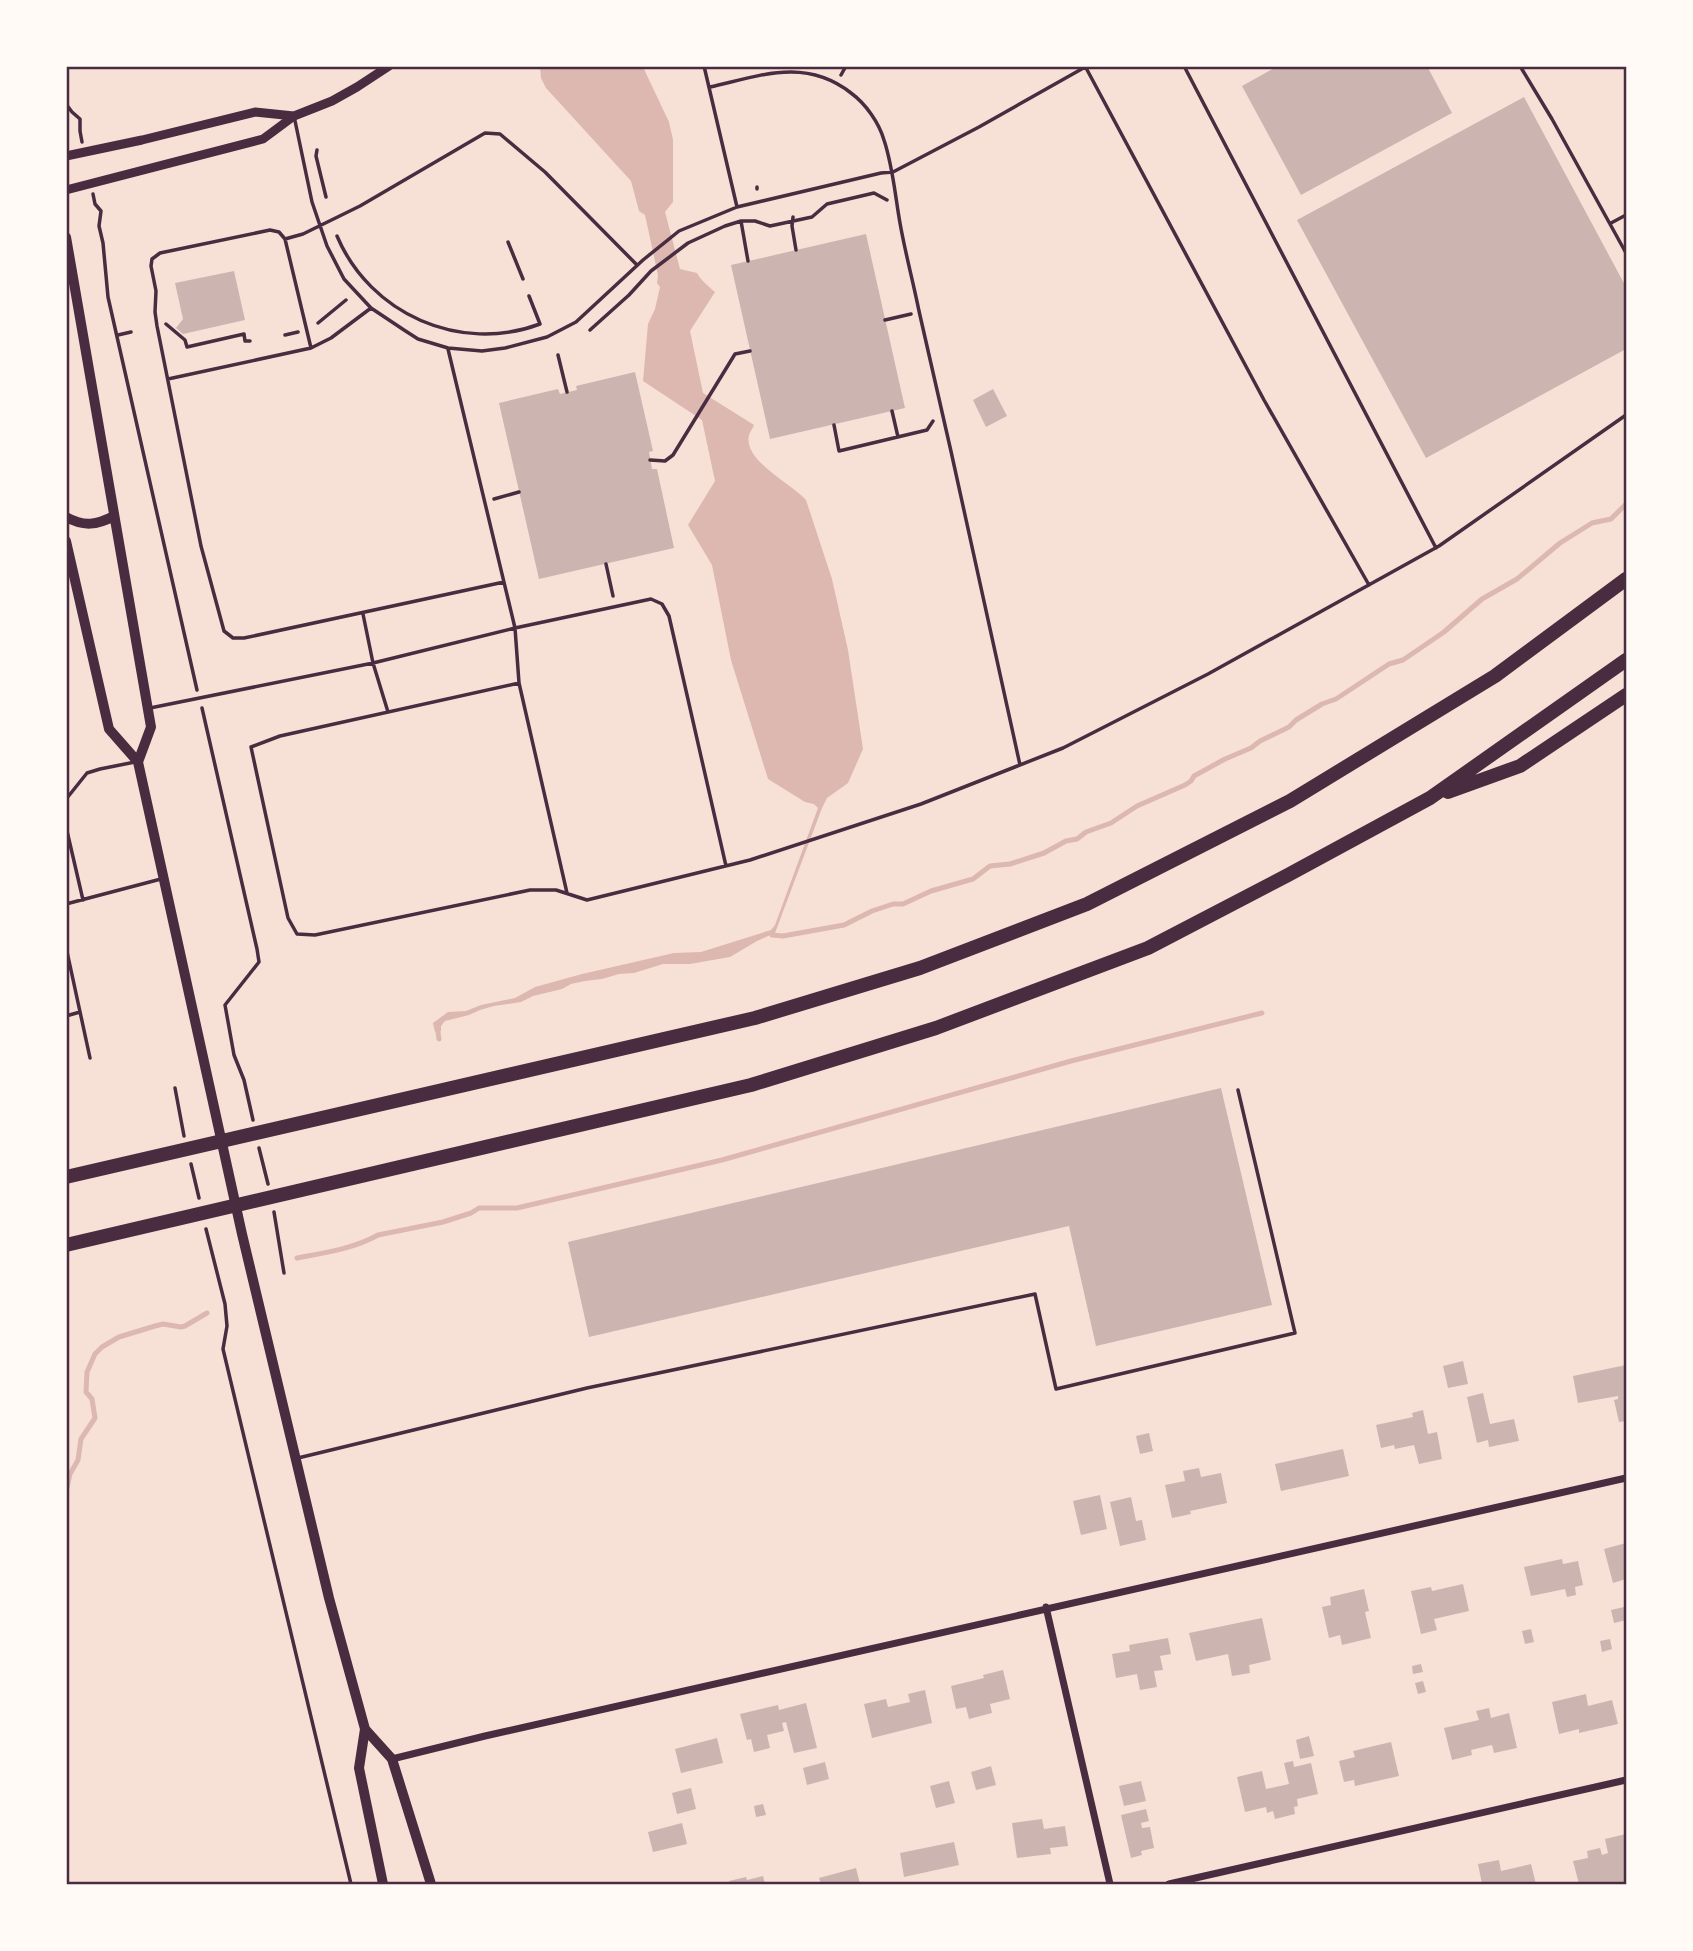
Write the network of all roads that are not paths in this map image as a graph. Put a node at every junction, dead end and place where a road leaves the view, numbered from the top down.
1 (389, 66) edge
2 (704, 66) edge
3 (1184, 66) edge
4 (1520, 66) edge
5 (1086, 67) edge
6 (773, 69) edge
7 (710, 87) junction
8 (294, 117) junction
9 (66, 156) edge
10 (894, 172) junction
11 (66, 190) edge
12 (737, 207) junction
13 (1626, 215) edge
14 (1611, 223) junction
15 (320, 225) junction
16 (66, 237) edge
17 (285, 239) junction
18 (1626, 253) edge
19 (637, 265) junction
20 (66, 272) edge
21 (75, 286) junction
22 (371, 308) junction
23 (312, 348) junction
24 (448, 348) junction
25 (168, 379) junction
26 (1626, 415) edge
27 (114, 516) junction
28 (66, 517) edge
29 (66, 541) edge
30 (1436, 548) junction
31 (1626, 579) edge
32 (504, 582) junction
33 (1369, 585) junction
34 (363, 614) junction
35 (515, 628) junction
36 (1626, 660) edge
37 (373, 663) junction
38 (519, 683) junction
39 (1626, 695) edge
40 (148, 708) junction
41 (388, 712) junction
42 (138, 762) junction
43 (1020, 765) junction
44 (1430, 798) junction
45 (726, 866) junction
46 (163, 878) junction
47 (567, 893) junction
48 (83, 900) junction
49 (66, 904) edge
50 (66, 947) edge
51 (80, 1013) junction
52 (66, 1016) edge
53 (90, 1058) dead end
54 (1238, 1090) dead end
55 (66, 1177) edge
56 (66, 1245) edge
57 (296, 1459) junction
58 (1626, 1478) edge
59 (1046, 1608) junction
60 (365, 1729) junction
61 (392, 1759) junction
62 (1626, 1780) edge
63 (383, 1885) edge
64 (431, 1885) edge
65 (1110, 1885) edge
66 (1169, 1885) edge

1 - 8 street
2 - 7 lane
3 - 30 lane
4 - 14 lane
5 - 10 lane
5 - 33 lane
6 - 7 lane
6 - 10 lane
7 - 12 lane
8 - 9 street
8 - 11 street
8 - 15 lane
10 - 12 lane
10 - 43 lane
12 - 19 lane
13 - 14 lane
14 - 18 lane
15 - 17 lane
15 - 19 lane
15 - 22 lane
16 - 21 main road
17 - 23 lane
17 - 25 lane
19 - 24 lane
20 - 21 main road
21 - 27 main road
22 - 23 lane
22 - 24 lane
23 - 25 lane
24 - 32 lane
25 - 34 lane
26 - 30 lane
27 - 28 main road
27 - 40 main road
29 - 42 main road
30 - 33 lane
31 - 55 highway
32 - 34 lane
32 - 35 lane
33 - 43 lane
34 - 37 lane
35 - 37 lane
35 - 38 lane
35 - 45 lane
36 - 44 highway
37 - 40 lane
37 - 41 lane
38 - 41 lane
38 - 47 lane
39 - 44 highway
40 - 42 main road
41 - 47 lane
42 - 46 main road
42 - 48 lane
43 - 45 lane
44 - 56 highway
45 - 47 lane
46 - 48 lane
46 - 57 main road
48 - 49 lane
50 - 51 lane
51 - 52 lane
51 - 53 lane
54 - 57 lane
57 - 60 main road
58 - 59 street
59 - 61 street
59 - 65 street
60 - 61 main road
60 - 63 main road
61 - 64 main road
62 - 66 street

